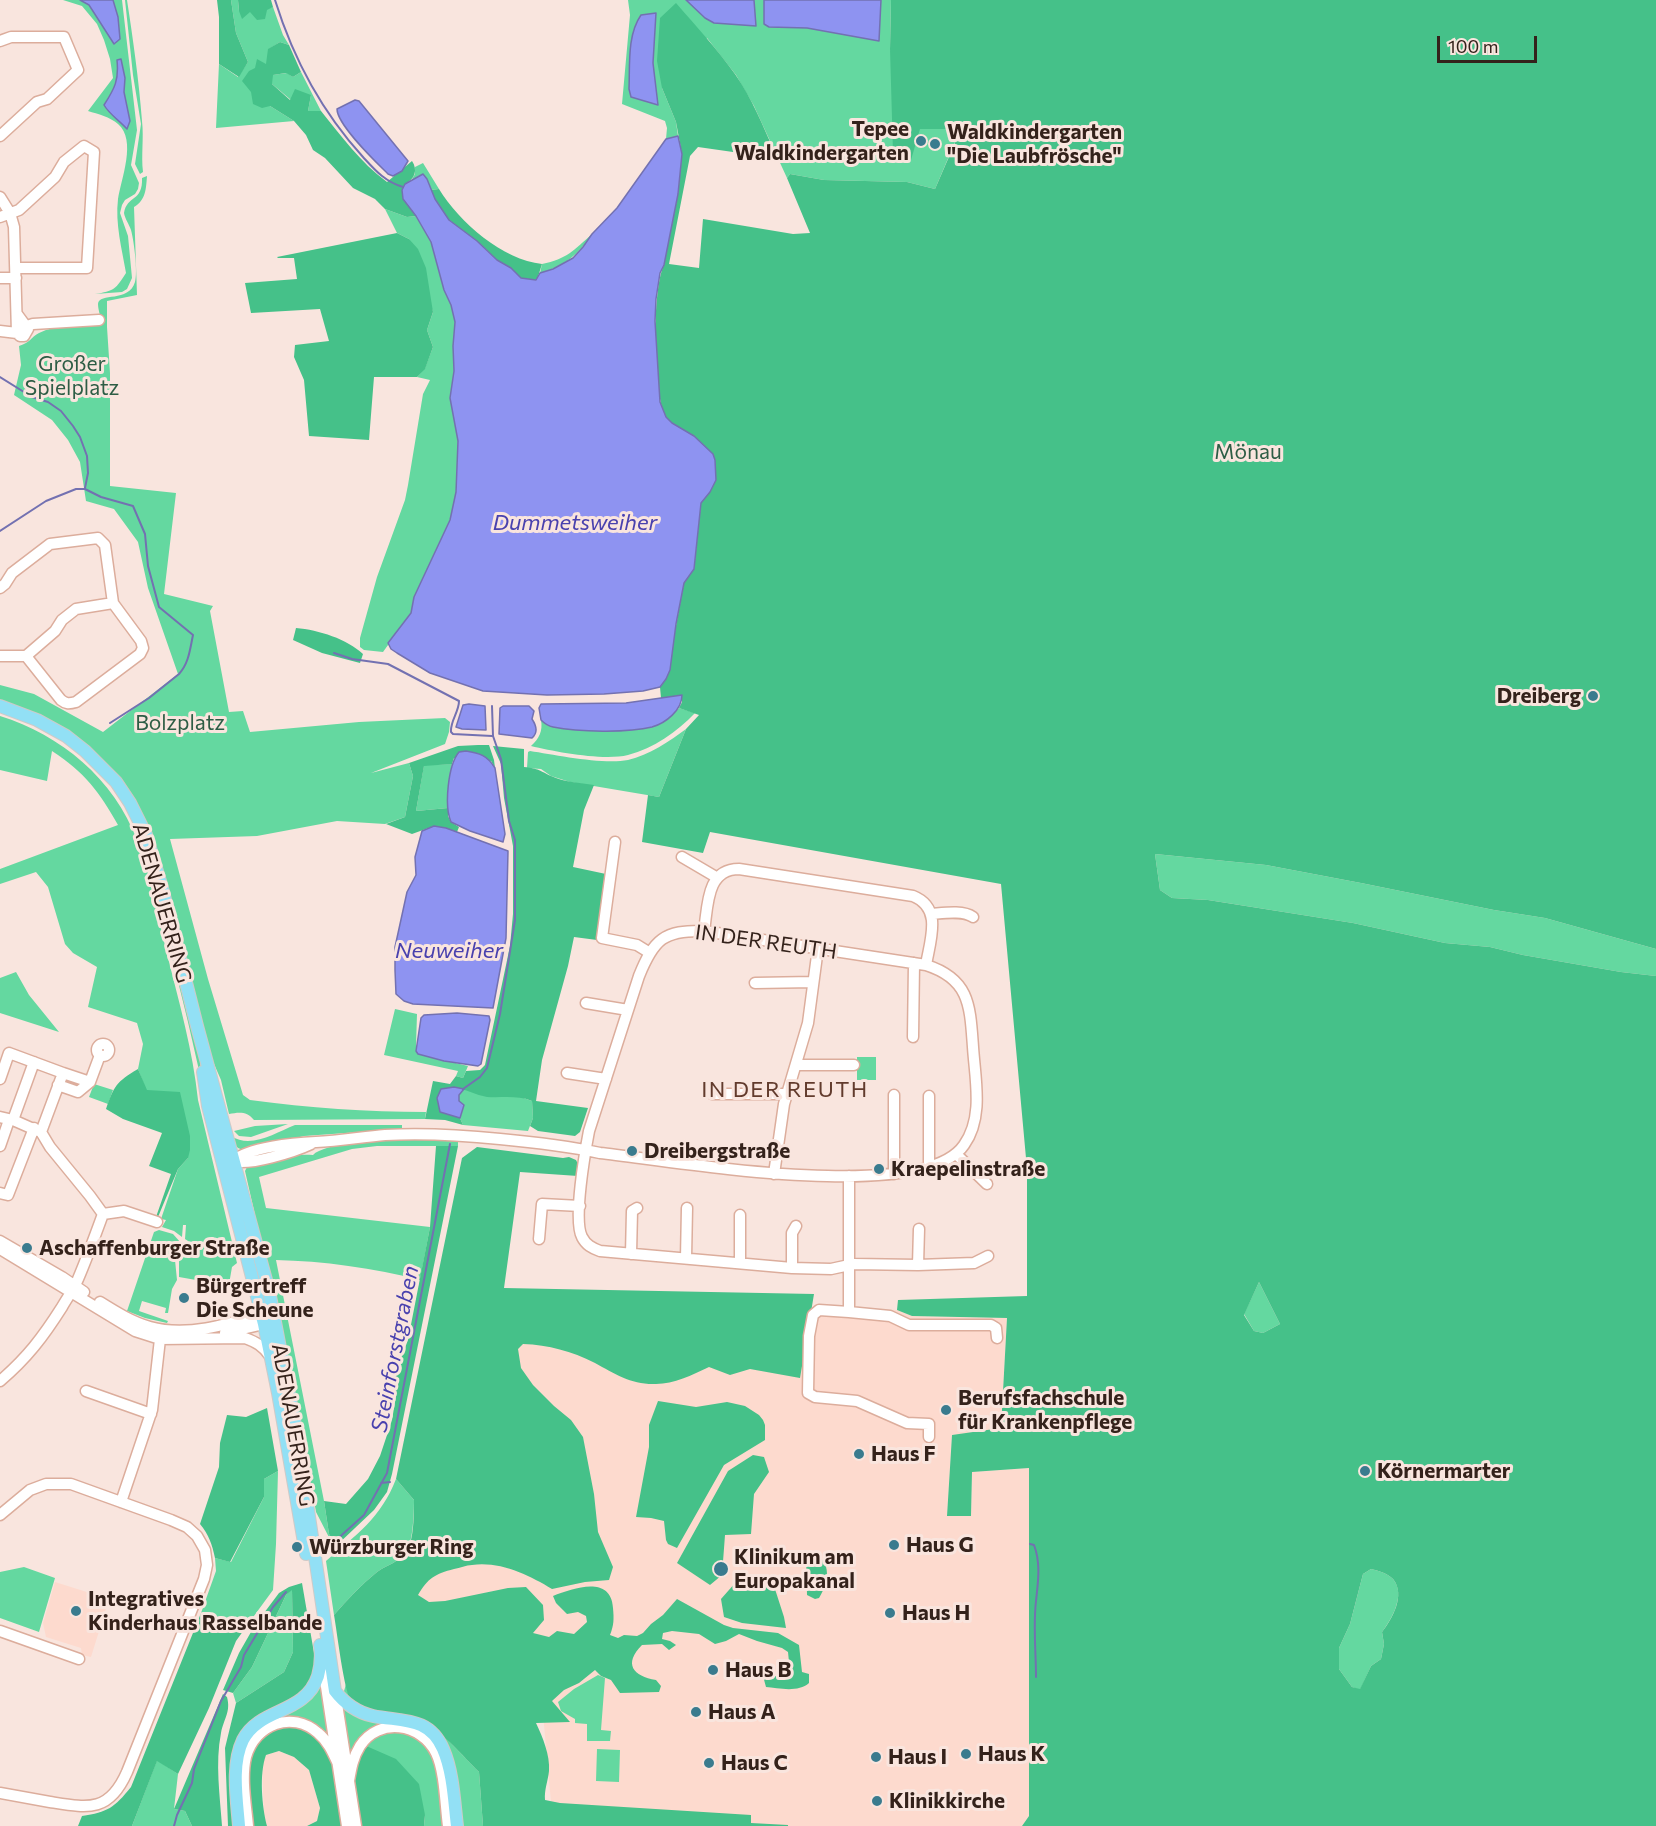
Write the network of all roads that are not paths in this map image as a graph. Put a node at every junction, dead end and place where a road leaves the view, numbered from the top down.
1 (0, 41) edge
2 (0, 136) edge
3 (0, 197) edge
4 (5, 215) edge
5 (16, 273) junction
6 (0, 278) edge
7 (17, 314) junction
8 (99, 320) dead end
9 (27, 326) junction
10 (0, 331) edge
11 (17, 333) junction
12 (0, 588) edge
13 (113, 603) junction
14 (0, 656) edge
15 (26, 656) junction
16 (0, 705) edge
17 (615, 842) dead end
18 (682, 857) dead end
19 (716, 877) junction
20 (932, 914) junction
21 (973, 917) dead end
22 (704, 931) junction
23 (818, 948) junction
24 (650, 953) junction
25 (914, 963) junction
26 (926, 965) junction
27 (813, 982) junction
28 (755, 983) dead end
29 (586, 1004) dead end
30 (628, 1010) junction
31 (913, 1038) dead end
32 (100, 1055) dead end
33 (34, 1062) junction
34 (3, 1064) edge
35 (796, 1065) junction
36 (854, 1065) dead end
37 (567, 1072) dead end
38 (63, 1073) junction
39 (0, 1079) edge
40 (606, 1079) junction
41 (90, 1082) junction
42 (58, 1085) junction
43 (712, 1094) dead end
44 (787, 1094) junction
45 (894, 1095) dead end
46 (929, 1096) dead end
47 (7, 1119) edge
48 (37, 1130) junction
49 (0, 1146) edge
50 (586, 1150) junction
51 (956, 1154) junction
52 (228, 1162) junction
53 (929, 1167) junction
54 (774, 1174) junction
55 (894, 1174) junction
56 (849, 1176) junction
57 (987, 1184) dead end
58 (0, 1193) edge
59 (580, 1206) junction
60 (637, 1208) dead end
61 (687, 1208) dead end
62 (103, 1214) junction
63 (740, 1215) dead end
64 (157, 1222) dead end
65 (796, 1226) dead end
66 (919, 1229) dead end
67 (539, 1239) dead end
68 (0, 1241) edge
69 (0, 1249) edge
70 (631, 1254) junction
71 (988, 1256) dead end
72 (686, 1258) junction
73 (740, 1263) junction
74 (849, 1265) junction
75 (918, 1265) junction
76 (792, 1268) junction
77 (73, 1288) junction
78 (849, 1312) junction
79 (267, 1318) junction
80 (997, 1338) dead end
81 (160, 1339) junction
82 (201, 1339) junction
83 (270, 1356) junction
84 (0, 1381) edge
85 (86, 1391) dead end
86 (151, 1414) junction
87 (929, 1437) dead end
88 (121, 1502) junction
89 (0, 1515) edge
90 (311, 1558) junction
91 (314, 1582) junction
92 (0, 1631) edge
93 (322, 1658) junction
94 (79, 1659) dead end
95 (335, 1691) junction
96 (337, 1725) junction
97 (338, 1764) junction
98 (349, 1781) junction
99 (0, 1792) edge
100 (238, 1826) edge
101 (248, 1826) edge
102 (347, 1826) edge
103 (356, 1826) edge
104 (448, 1826) edge
105 (457, 1826) edge

1 - 2 street
3 - 4 street
4 - 5 street
4 - 5 street
5 - 6 street
5 - 7 street
7 - 9 street
7 - 11 street
8 - 9 street
9 - 11 street
10 - 11 street
12 - 13 street
13 - 15 street
13 - 15 street
14 - 15 street
16 - 52 main road, ADENAUERRING
17 - 24 street
18 - 19 street
19 - 20 street
19 - 22 street
20 - 21 street
20 - 26 street
22 - 23 street, IN DER REUTH
22 - 24 street, IN DER REUTH
23 - 25 street, IN DER REUTH
23 - 27 street
24 - 30 street, IN DER REUTH
25 - 26 street, IN DER REUTH
25 - 31 street
26 - 51 street, IN DER REUTH
27 - 28 street
27 - 35 street
29 - 30 street
30 - 40 street, IN DER REUTH
32 - 41 street
33 - 34 street
33 - 38 street
33 - 47 street
34 - 39 street
35 - 36 street
35 - 44 street
37 - 40 street
38 - 41 street
38 - 42 street
40 - 50 street, IN DER REUTH
41 - 42 street
42 - 48 street
43 - 44 street
44 - 54 street
45 - 55 street
46 - 53 street
47 - 48 street
47 - 49 street
48 - 58 street
48 - 62 street
50 - 52 street
50 - 54 street
50 - 59 street
51 - 53 street
51 - 57 street
52 - 79 main road, ADENAUERRING
53 - 55 street
54 - 56 street
55 - 56 street
56 - 74 street
59 - 67 street
59 - 70 street
60 - 70 street
61 - 72 street
62 - 64 street
62 - 77 street
63 - 73 street
65 - 76 street
66 - 75 street
68 - 77 street
69 - 77 street
70 - 72 street
71 - 75 street
72 - 73 street
73 - 76 street
74 - 75 street
74 - 76 street
74 - 78 street
77 - 79 street
77 - 81 street
77 - 84 street
78 - 80 street
78 - 87 street
79 - 82 street
79 - 83 main road, ADENAUERRING
79 - 90 main road, ADENAUERRING
81 - 82 street
81 - 86 street
82 - 83 street
83 - 90 main road, ADENAUERRING
85 - 86 street
86 - 88 street
88 - 89 street
88 - 99 street
90 - 91 main road, ADENAUERRING
91 - 93 main road, ADENAUERRING
91 - 95 main road, ADENAUERRING
92 - 94 street
93 - 96 street, ADENAUERRING
93 - 100 main road
95 - 96 street, ADENAUERRING
95 - 105 main road
96 - 97 street
96 - 98 street
97 - 101 street
97 - 102 street
98 - 103 street
98 - 104 street

